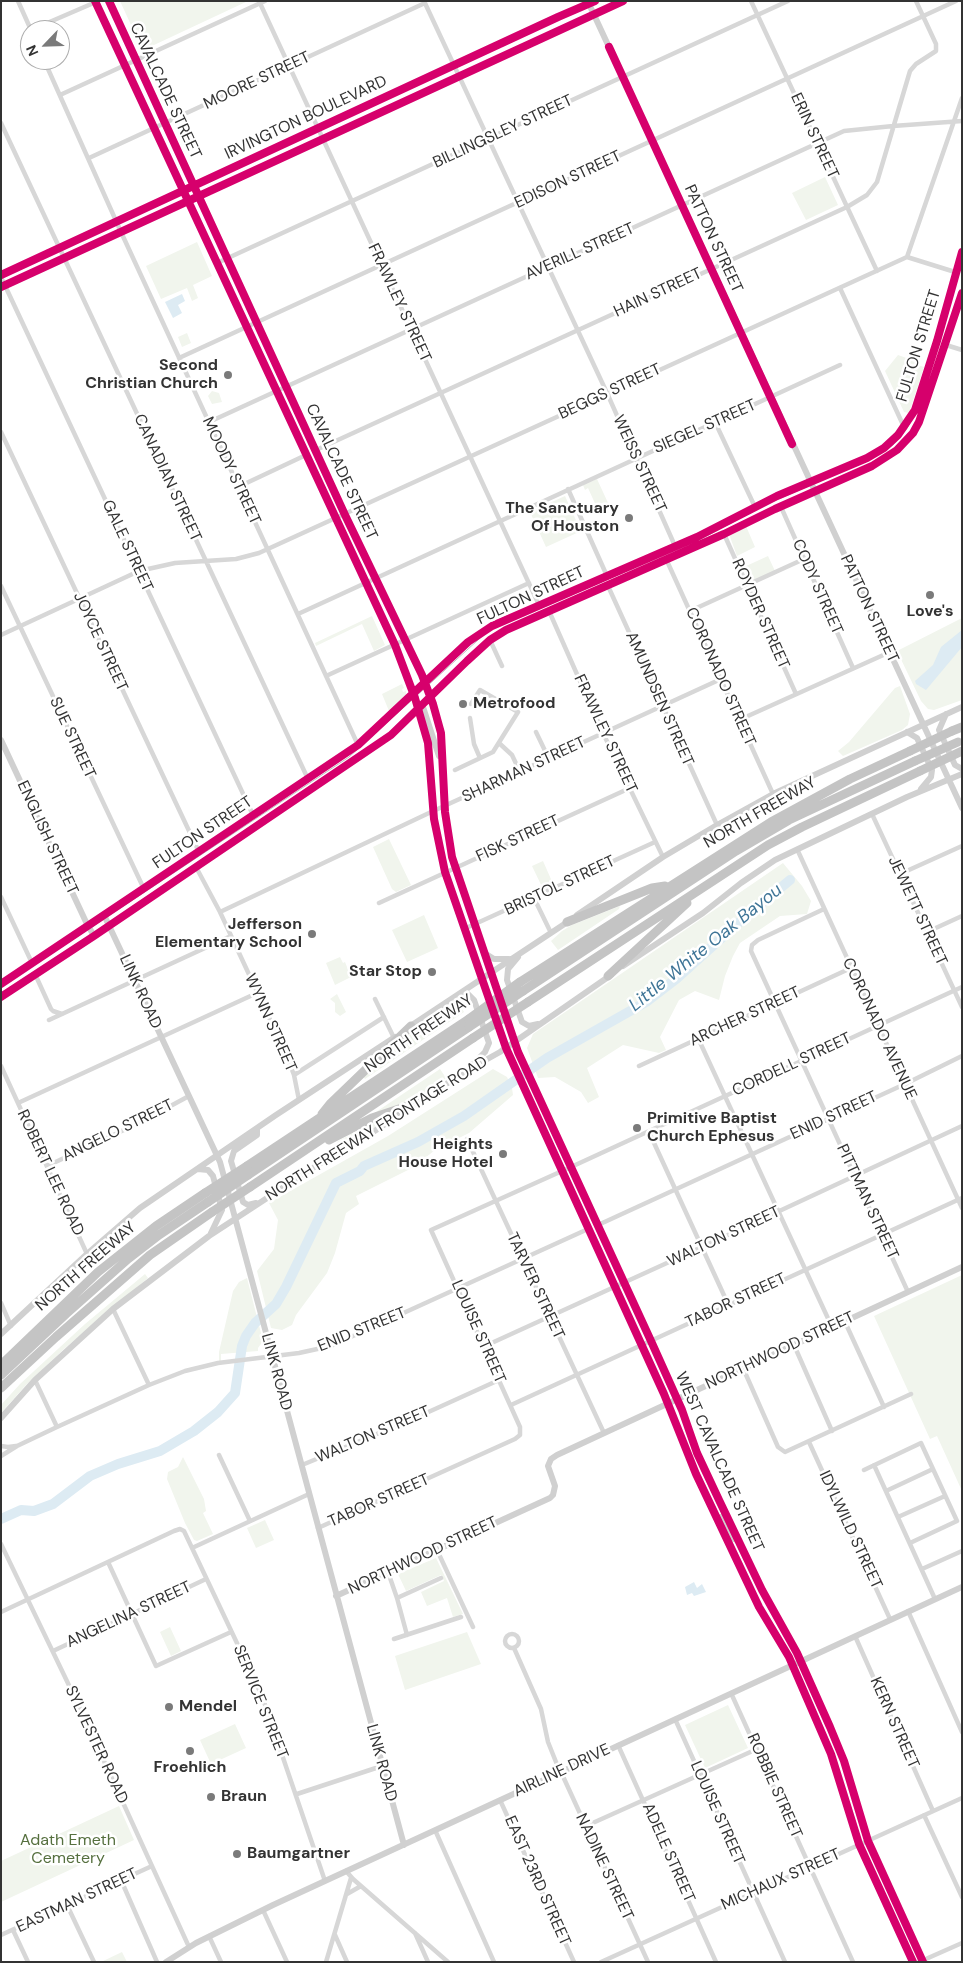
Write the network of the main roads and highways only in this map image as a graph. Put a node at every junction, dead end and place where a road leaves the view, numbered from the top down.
1 (108, 1) edge
2 (623, 1) edge
3 (96, 2) edge
4 (592, 3) edge
5 (594, 15) junction
6 (516, 36) junction
7 (521, 48) junction
8 (387, 95) junction
9 (392, 107) junction
10 (249, 159) junction
11 (254, 171) junction
12 (194, 186) junction
13 (184, 190) junction
14 (199, 196) junction
15 (189, 200) junction
16 (962, 252) edge
17 (1, 276) edge
18 (3, 286) edge
19 (962, 293) edge
20 (810, 482) junction
21 (815, 493) junction
22 (424, 682) junction
23 (414, 693) junction
24 (431, 697) junction
25 (421, 707) junction
26 (962, 707) edge
27 (946, 714) junction
28 (923, 724) junction
29 (962, 727) edge
30 (907, 732) junction
31 (1, 740) edge
32 (960, 741) edge
33 (962, 752) edge
34 (442, 769) junction
35 (962, 769) edge
36 (962, 774) edge
37 (949, 780) junction
38 (919, 792) junction
39 (962, 808) edge
40 (671, 884) junction
41 (705, 885) junction
42 (104, 915) junction
43 (567, 922) junction
44 (87, 925) junction
45 (109, 925) junction
46 (94, 936) junction
47 (486, 954) junction
48 (520, 954) junction
49 (513, 958) junction
50 (491, 972) junction
51 (608, 976) junction
52 (481, 979) junction
53 (1, 984) edge
54 (456, 996) junction
55 (1, 997) edge
56 (542, 1022) junction
57 (469, 1023) junction
58 (411, 1026) junction
59 (515, 1042) junction
60 (506, 1048) junction
61 (466, 1072) junction
62 (417, 1103) junction
63 (545, 1111) junction
64 (536, 1116) junction
65 (318, 1119) junction
66 (257, 1129) junction
67 (217, 1155) junction
68 (292, 1158) junction
69 (196, 1169) junction
70 (248, 1170) junction
71 (207, 1198) junction
72 (260, 1203) junction
73 (235, 1219) junction
74 (209, 1236) junction
75 (962, 1267) edge
76 (1, 1334) edge
77 (14, 1352) junction
78 (1, 1357) edge
79 (33, 1359) junction
80 (1, 1365) edge
81 (1, 1375) edge
82 (1, 1388) edge
83 (1, 1397) edge
84 (677, 1399) junction
85 (668, 1403) junction
86 (1, 1418) edge
87 (705, 1469) junction
88 (696, 1474) junction
89 (714, 1514) junction
90 (738, 1540) junction
91 (728, 1543) junction
92 (754, 1574) junction
93 (962, 1586) edge
94 (336, 1596) junction
95 (800, 1661) junction
96 (792, 1665) junction
97 (840, 1751) junction
98 (831, 1754) junction
99 (404, 1845) junction
100 (921, 1961) edge
101 (166, 1962) edge
102 (912, 1962) edge

1 - 12 main road, CAVALCADE STREET
2 - 5 main road, IRVINGTON BOULEVARD
3 - 13 main road, CAVALCADE STREET
4 - 5 main road, PATTON STREET
4 - 6 main road, IRVINGTON BOULEVARD
5 - 7 main road, IRVINGTON BOULEVARD
5 - 20 main road, PATTON STREET
6 - 7 main road
6 - 8 main road, IRVINGTON BOULEVARD
7 - 9 main road, IRVINGTON BOULEVARD
8 - 9 main road
8 - 10 main road, IRVINGTON BOULEVARD
9 - 11 main road, IRVINGTON BOULEVARD
10 - 11 main road
10 - 12 main road, IRVINGTON BOULEVARD
11 - 14 main road, IRVINGTON BOULEVARD
12 - 13 main road, IRVINGTON BOULEVARD
12 - 14 main road, CAVALCADE STREET
13 - 15 main road, CAVALCADE STREET
13 - 17 main road, IRVINGTON BOULEVARD
14 - 15 main road, IRVINGTON BOULEVARD
14 - 22 main road, CAVALCADE STREET
15 - 18 main road, IRVINGTON BOULEVARD
15 - 23 main road, CAVALCADE STREET
16 - 20 main road, FULTON STREET
19 - 21 main road, FULTON STREET
20 - 21 main road, PATTON STREET
20 - 22 main road, FULTON STREET
21 - 24 main road, FULTON STREET
21 - 28 main road, PATTON STREET
22 - 23 main road, FULTON STREET
22 - 24 main road, CAVALCADE STREET
23 - 25 main road, CAVALCADE STREET
23 - 42 main road, FULTON STREET
24 - 25 main road, FULTON STREET
24 - 34 main road, CAVALCADE STREET
25 - 34 main road
25 - 45 main road, FULTON STREET
25 - 52 main road
26 - 27 main road
27 - 28 main road
27 - 35 main road
28 - 30 main road
28 - 37 main road, PATTON STREET
29 - 40 highway, NORTH FREEWAY, bridge
30 - 38 main road
30 - 43 main road
31 - 44 main road, ENGLISH STREET
32 - 57 highway, NORTH FREEWAY, bridge
33 - 41 highway, NORTH FREEWAY, bridge
34 - 47 main road, CAVALCADE STREET
36 - 37 main road, NORTH FREEWAY FRONTAGE ROAD
37 - 38 main road, NORTH FREEWAY FRONTAGE ROAD
37 - 39 main road, PATTON STREET
38 - 51 main road, NORTH FREEWAY FRONTAGE ROAD
40 - 43 highway
40 - 57 highway, NORTH FREEWAY, bridge
41 - 51 highway
41 - 68 highway, NORTH FREEWAY, bridge
42 - 44 main road, FULTON STREET
42 - 45 main road, LINK ROAD
43 - 48 main road
44 - 46 main road, ENGLISH STREET
44 - 53 main road, FULTON STREET
45 - 46 main road, FULTON STREET
45 - 67 main road, LINK ROAD
46 - 55 main road, FULTON STREET
47 - 49 main road
47 - 50 main road, CAVALCADE STREET
48 - 49 main road
48 - 56 main road
49 - 50 main road
50 - 52 main road
50 - 59 main road, WEST CAVALCADE STREET
51 - 56 main road, NORTH FREEWAY FRONTAGE ROAD
52 - 54 main road
52 - 60 main road, WEST CAVALCADE STREET
54 - 58 main road
54 - 61 main road
56 - 59 main road, NORTH FREEWAY FRONTAGE ROAD
57 - 65 highway, NORTH FREEWAY
57 - 70 highway, NORTH FREEWAY
58 - 65 highway
58 - 66 main road
59 - 60 main road, NORTH FREEWAY FRONTAGE ROAD
59 - 63 main road, WEST CAVALCADE STREET
60 - 61 main road, NORTH FREEWAY FRONTAGE ROAD
60 - 64 main road, WEST CAVALCADE STREET
61 - 62 main road, NORTH FREEWAY FRONTAGE ROAD
62 - 68 highway
62 - 72 main road, NORTH FREEWAY FRONTAGE ROAD
63 - 64 main road
63 - 84 main road, WEST CAVALCADE STREET
64 - 85 main road, WEST CAVALCADE STREET
65 - 70 highway, NORTH FREEWAY
66 - 67 main road
66 - 72 main road
67 - 69 main road
67 - 73 main road, LINK ROAD
68 - 79 highway, NORTH FREEWAY, bridge
69 - 74 main road
69 - 76 main road
70 - 71 highway, NORTH FREEWAY, bridge
71 - 77 highway, NORTH FREEWAY
71 - 81 highway, NORTH FREEWAY
72 - 73 main road, NORTH FREEWAY FRONTAGE ROAD
73 - 74 main road, NORTH FREEWAY FRONTAGE ROAD
73 - 94 main road, LINK ROAD
74 - 86 main road, NORTH FREEWAY FRONTAGE ROAD
75 - 84 main road, NORTHWOOD STREET
77 - 78 highway
77 - 80 highway, NORTH FREEWAY
79 - 82 highway, NORTH FREEWAY
79 - 83 highway
84 - 85 main road, NORTHWOOD STREET
84 - 87 main road, WEST CAVALCADE STREET
85 - 88 main road, WEST CAVALCADE STREET
85 - 94 main road, NORTHWOOD STREET
87 - 88 main road
87 - 90 main road, WEST CAVALCADE STREET
88 - 89 main road, WEST CAVALCADE STREET
89 - 90 main road
89 - 91 main road, WEST CAVALCADE STREET
90 - 92 main road, WEST CAVALCADE STREET
91 - 92 main road
91 - 96 main road, WEST CAVALCADE STREET
92 - 95 main road, WEST CAVALCADE STREET
93 - 95 main road, AIRLINE DRIVE
94 - 99 main road, LINK ROAD
95 - 96 main road, AIRLINE DRIVE
95 - 97 main road, WEST CAVALCADE STREET
96 - 98 main road, WEST CAVALCADE STREET
96 - 99 main road, AIRLINE DRIVE
97 - 98 main road
97 - 100 main road, WEST CAVALCADE STREET
98 - 102 main road, WEST CAVALCADE STREET
99 - 101 main road, AIRLINE DRIVE

